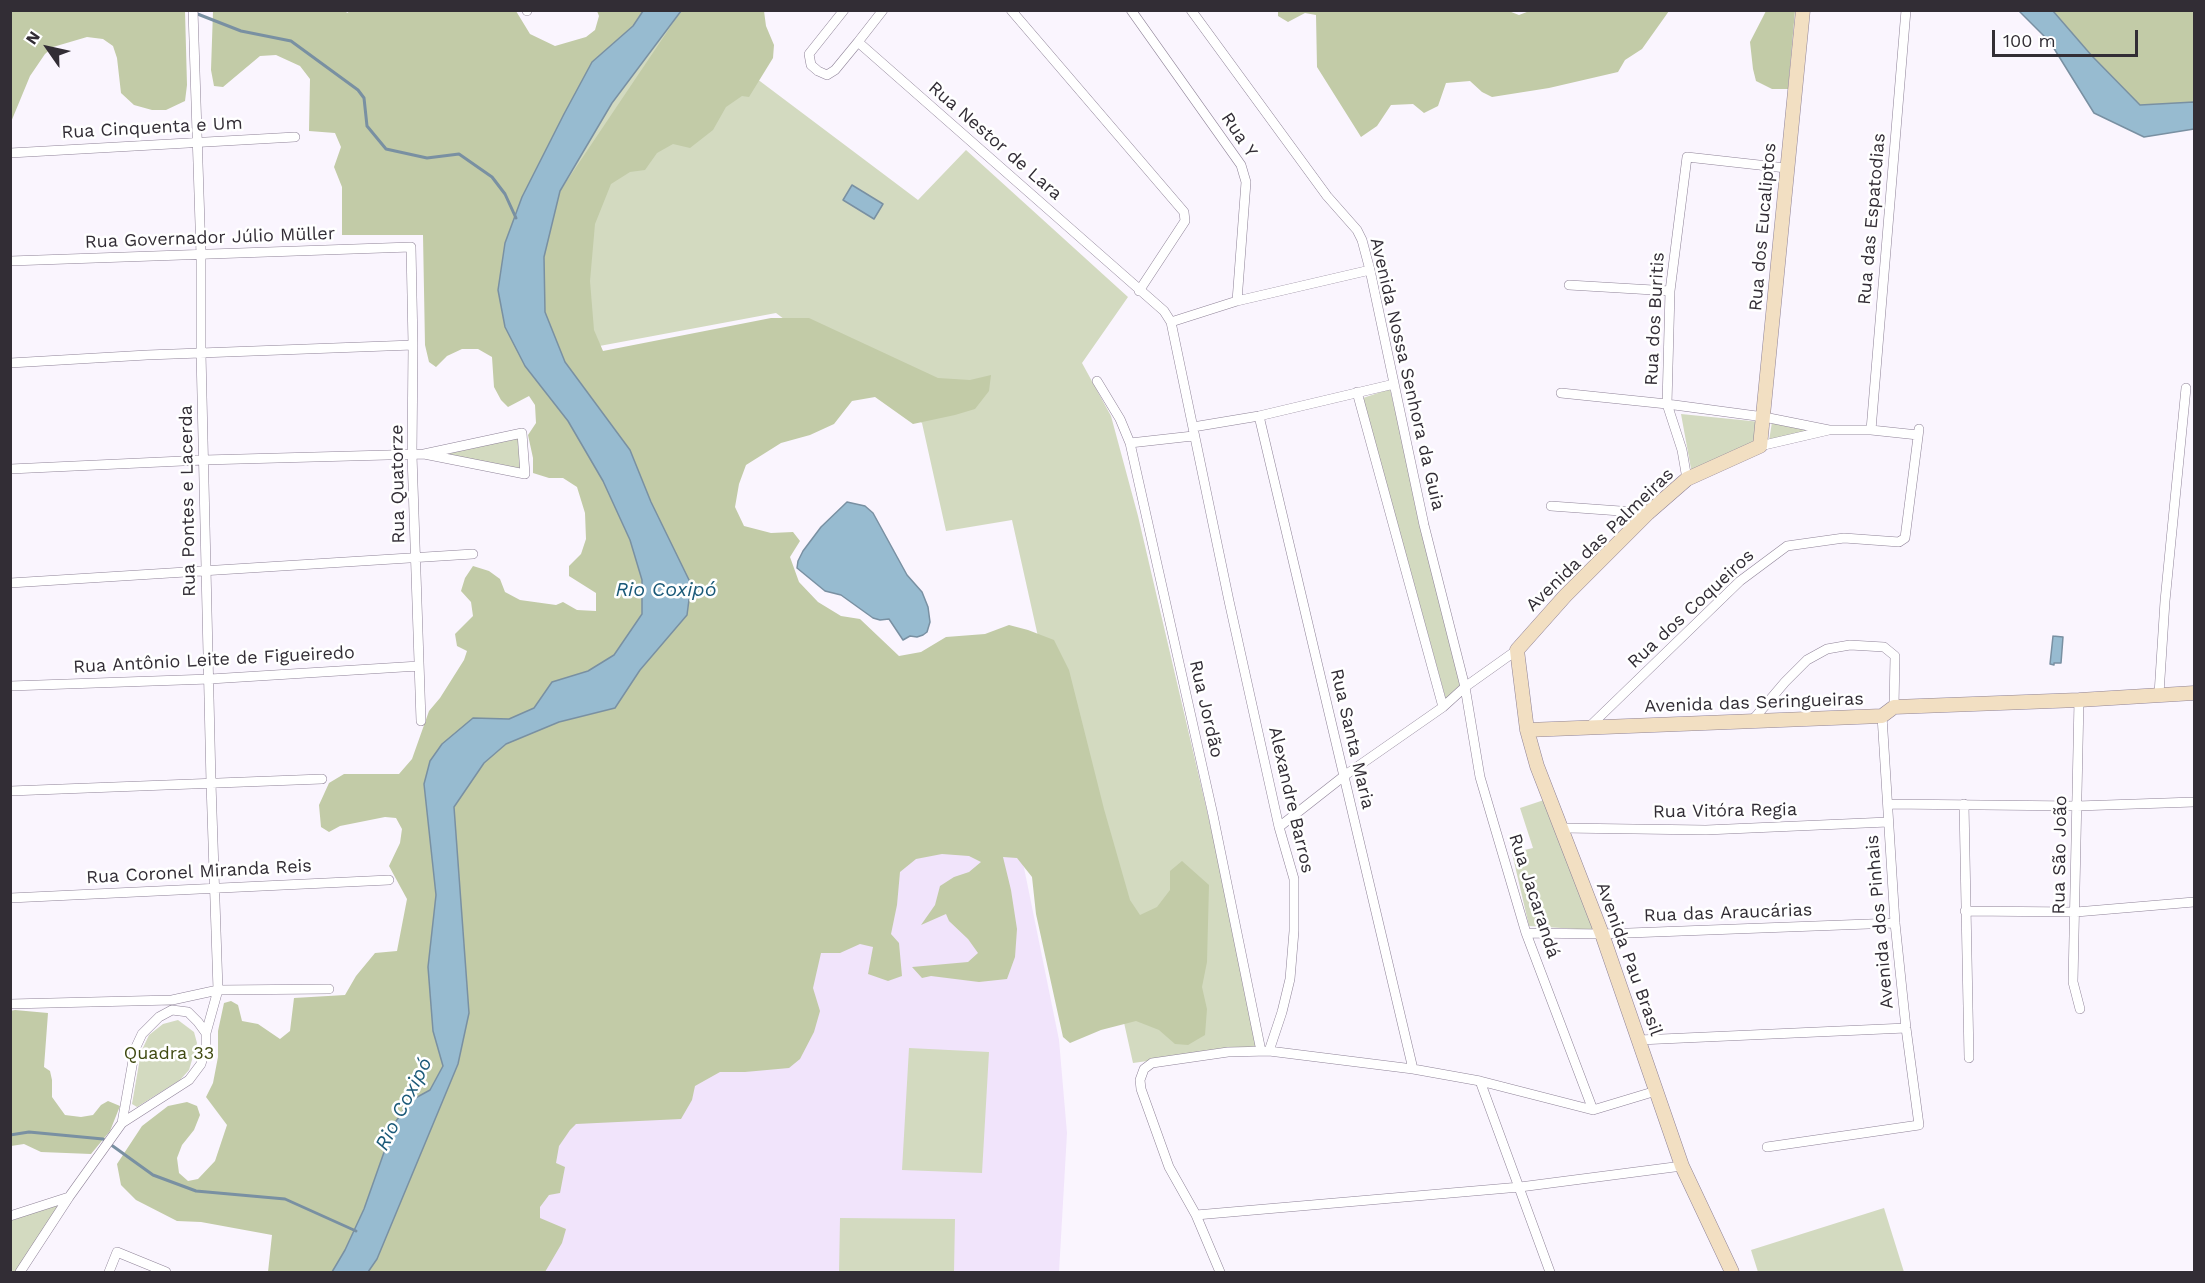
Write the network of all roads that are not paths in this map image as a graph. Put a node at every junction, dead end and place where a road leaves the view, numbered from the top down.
1 (193, 10) edge
2 (844, 10) edge
3 (883, 10) edge
4 (1011, 10) edge
5 (1131, 10) edge
6 (1191, 10) edge
7 (1803, 10) edge
8 (1906, 10) edge
9 (858, 42) junction
10 (295, 137) dead end
11 (196, 142) junction
12 (10, 153) edge
13 (1786, 168) junction
14 (411, 247) joint
15 (201, 255) junction
16 (10, 261) edge
17 (1370, 270) junction
18 (1569, 285) dead end
19 (1139, 291) junction
20 (1670, 291) junction
21 (1237, 301) junction
22 (1171, 322) junction
23 (413, 345) junction
24 (201, 353) junction
25 (10, 363) edge
26 (1097, 381) dead end
27 (1394, 384) junction
28 (2186, 388) dead end
29 (1357, 392) junction
30 (1561, 393) dead end
31 (1667, 404) junction
32 (1259, 416) junction
33 (1764, 417) junction
34 (1829, 430) junction
35 (1871, 430) junction
36 (1193, 431) junction
37 (1130, 443) junction
38 (1760, 446) junction
39 (424, 454) junction
40 (412, 455) junction
41 (204, 460) junction
42 (10, 469) edge
43 (1687, 479) junction
44 (1551, 506) dead end
45 (1648, 513) junction
46 (1899, 542) joint
47 (473, 554) dead end
48 (416, 558) junction
49 (206, 570) junction
50 (10, 583) edge
51 (1517, 650) junction
52 (419, 666) junction
53 (210, 679) junction
54 (10, 686) edge
55 (1464, 687) junction
56 (2194, 693) edge
57 (2159, 694) junction
58 (2079, 700) junction
59 (1443, 708) junction
60 (1888, 712) junction
61 (421, 721) dead end
62 (1751, 722) junction
63 (1589, 727) junction
64 (1527, 730) junction
65 (1344, 776) junction
66 (322, 779) dead end
67 (211, 783) junction
68 (10, 791) edge
69 (2194, 802) edge
70 (1888, 804) junction
71 (1964, 804) junction
72 (2077, 806) junction
73 (1888, 822) junction
74 (1279, 827) junction
75 (1562, 828) junction
76 (389, 880) dead end
77 (214, 887) junction
78 (10, 898) edge
79 (2194, 902) edge
80 (1965, 911) junction
81 (2076, 912) junction
82 (1896, 923) junction
83 (1526, 933) junction
84 (1602, 934) junction
85 (329, 989) dead end
86 (218, 990) junction
87 (10, 1004) edge
88 (172, 1005) junction
89 (2080, 1009) dead end
90 (1906, 1028) junction
91 (206, 1033) junction
92 (1639, 1040) junction
93 (1265, 1051) junction
94 (1969, 1058) dead end
95 (1413, 1070) junction
96 (1480, 1081) junction
97 (1656, 1091) junction
98 (1593, 1110) junction
99 (121, 1126) junction
100 (1767, 1147) dead end
101 (1682, 1166) junction
102 (1520, 1187) junction
103 (69, 1197) junction
104 (1196, 1215) junction
105 (10, 1216) edge
106 (20, 1272) edge
107 (109, 1272) edge
108 (166, 1272) edge
109 (1220, 1272) edge
110 (1550, 1272) edge
111 (1732, 1272) edge

1 - 11 street, Rua Pontes e Lacerda
2 - 9 street
3 - 9 street
4 - 19 street
5 - 21 street, Rua Y
6 - 17 street, Avenida Nossa Senhora da Guia
7 - 13 street, Rua dos Eucaliptos
8 - 35 street, Rua das Espatodias
9 - 19 street, Rua Nestor de Lara
10 - 11 street, Rua Cinquenta e Um
11 - 12 street, Rua Cinquenta e Um
11 - 15 street, Rua Pontes e Lacerda
13 - 20 street, Rua dos Buritis
13 - 33 street, Rua dos Eucaliptos
14 - 15 street, Rua Governador Júlio Müller
14 - 23 street, Rua Quatorze
15 - 16 street, Rua Governador Júlio Müller
15 - 24 street, Rua Pontes e Lacerda
17 - 21 street
17 - 27 street, Avenida Nossa Senhora da Guia
18 - 20 street
19 - 22 street, Rua Nestor de Lara
20 - 31 street, Rua dos Buritis
21 - 22 street
22 - 36 street, Alexandre Barros
23 - 24 street
23 - 40 street, Rua Quatorze
24 - 25 street
24 - 41 street, Rua Pontes e Lacerda
26 - 37 street, Rua Jordão
27 - 29 street
27 - 55 street, Avenida Nossa Senhora da Guia
28 - 57 street
29 - 32 street
29 - 59 street
30 - 31 street
31 - 33 street
31 - 43 street, Rua dos Buritis
32 - 36 street
32 - 65 street, Rua Santa Maria
33 - 34 street
33 - 38 street, Rua dos Eucaliptos
34 - 35 street, Avenida das Palmeiras
34 - 38 street, Avenida das Palmeiras
35 - 46 street, Avenida das Palmeiras
36 - 37 street
36 - 74 street, Alexandre Barros
37 - 93 street, Rua Jordão
38 - 43 street, Avenida das Palmeiras
39 - 39 street
39 - 40 street
40 - 41 street
40 - 48 street, Rua Quatorze
41 - 42 street
41 - 49 street, Rua Pontes e Lacerda
43 - 45 street, Avenida das Palmeiras
44 - 45 street
45 - 51 street, Avenida das Palmeiras
46 - 63 street, Rua dos Coqueiros
47 - 48 street
48 - 49 street
48 - 52 street, Rua Quatorze
49 - 50 street
49 - 53 street, Rua Pontes e Lacerda
51 - 55 street, Avenida das Palmeiras
51 - 64 street, Avenida Pau Brasil
52 - 53 street, Rua Antônio Leite de Figueiredo
52 - 61 street, Rua Quatorze
53 - 54 street, Rua Antônio Leite de Figueiredo
53 - 67 street, Rua Pontes e Lacerda
55 - 59 street, Avenida das Palmeiras
55 - 83 street, Rua Jacarandá
56 - 57 street, Avenida das Seringueiras
57 - 58 street, Avenida das Seringueiras
58 - 60 street, Avenida das Seringueiras
58 - 72 street, Rua São João
59 - 65 street, Avenida das Palmeiras
60 - 62 street, Avenida das Seringueiras
60 - 62 street, Avenida dos Pinhais
60 - 70 street, Avenida dos Pinhais
62 - 63 street, Avenida das Seringueiras
63 - 64 street, Avenida das Seringueiras
64 - 75 street, Avenida Pau Brasil
65 - 74 street, Avenida das Palmeiras
65 - 95 street, Rua Santa Maria
66 - 67 street
67 - 68 street
67 - 77 street, Rua Pontes e Lacerda
69 - 72 street
70 - 71 street
70 - 73 street, Avenida dos Pinhais
71 - 72 street
71 - 80 street
72 - 81 street, Rua São João
73 - 75 street, Rua Vitóra Regia
73 - 82 street, Avenida dos Pinhais
74 - 93 street, Alexandre Barros
75 - 84 street, Avenida Pau Brasil
76 - 77 street, Rua Coronel Miranda Reis
77 - 78 street, Rua Coronel Miranda Reis
77 - 86 street, Rua Pontes e Lacerda
79 - 81 street
80 - 81 street
80 - 94 street
81 - 89 street, Rua São João
82 - 84 street, Rua das Araucárias
82 - 90 street, Avenida dos Pinhais
83 - 84 street, Rua das Araucárias
83 - 98 street, Rua Jacarandá
84 - 92 street, Avenida Pau Brasil
85 - 86 street
86 - 88 street
86 - 91 street, Rua Pontes e Lacerda
87 - 88 street
88 - 91 street
88 - 99 street
90 - 92 street
90 - 100 street, Avenida dos Pinhais
91 - 99 street, Rua Pontes e Lacerda
92 - 97 street, Avenida Pau Brasil
93 - 95 street
93 - 104 street
95 - 96 street
96 - 98 street
96 - 102 street
97 - 98 street
97 - 101 street, Avenida Pau Brasil
99 - 103 street
101 - 102 street
101 - 111 street, Avenida Pau Brasil
102 - 104 street
102 - 110 street
103 - 105 street
103 - 106 street
104 - 109 street
107 - 108 street

